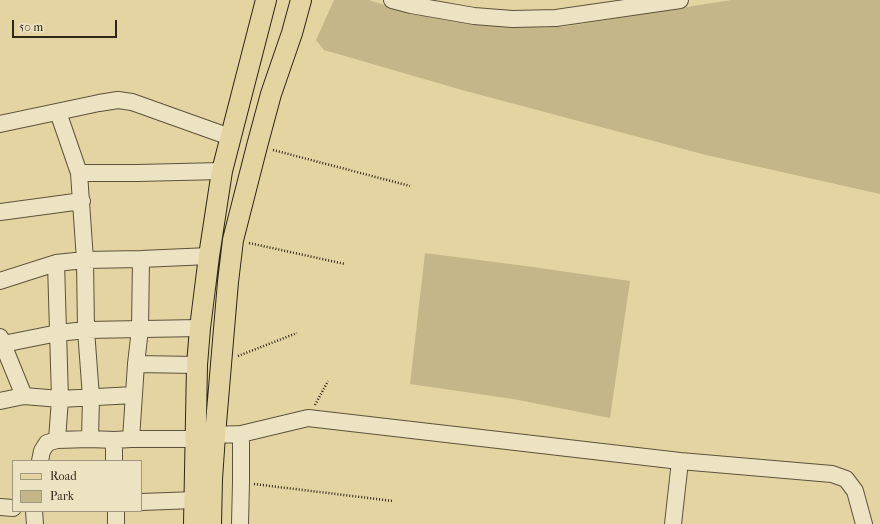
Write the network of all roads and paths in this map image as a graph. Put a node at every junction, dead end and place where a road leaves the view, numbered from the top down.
1 (266, 0) edge
2 (301, 0) edge
3 (392, 0) edge
4 (680, 0) edge
5 (58, 112) junction
6 (0, 124) edge
7 (230, 138) junction
8 (257, 146) junction
9 (222, 171) junction
10 (79, 173) junction
11 (410, 186) dead end
12 (82, 201) junction
13 (0, 212) edge
14 (233, 240) junction
15 (209, 256) junction
16 (141, 259) junction
17 (85, 260) junction
18 (56, 263) junction
19 (345, 264) dead end
20 (0, 281) edge
21 (200, 328) junction
22 (140, 329) junction
23 (86, 330) junction
24 (58, 333) junction
25 (297, 333) dead end
26 (1, 340) edge
27 (221, 362) junction
28 (136, 364) junction
29 (197, 364) junction
30 (328, 381) dead end
31 (24, 396) junction
32 (134, 396) junction
33 (91, 397) junction
34 (60, 399) junction
35 (0, 401) edge
36 (308, 418) junction
37 (241, 434) junction
38 (216, 435) junction
39 (90, 439) junction
40 (131, 439) junction
41 (195, 439) junction
42 (57, 440) junction
43 (114, 440) junction
44 (40, 460) edge
45 (114, 460) edge
46 (680, 461) junction
47 (241, 482) junction
48 (195, 500) junction
49 (393, 501) dead end
50 (142, 502) edge
51 (0, 507) edge
52 (12, 508) edge
53 (34, 512) edge
54 (116, 512) edge
55 (35, 524) edge
56 (116, 524) edge
57 (194, 524) edge
58 (211, 524) edge
59 (240, 524) edge
60 (673, 524) edge
61 (864, 524) edge

1 - 7 main road
2 - 8 main road
3 - 4 street
5 - 6 street
5 - 7 street
5 - 10 street
7 - 9 main road
8 - 11 path
8 - 14 main road
9 - 10 street
9 - 15 main road
10 - 12 street
12 - 13 street
12 - 17 street
14 - 19 path
14 - 27 main road
15 - 16 street
15 - 21 main road
16 - 17 street
16 - 22 street
17 - 18 street
17 - 23 street
18 - 20 street
18 - 24 street
21 - 22 street
21 - 29 main road
22 - 23 street
22 - 28 street
23 - 24 street
23 - 33 street
24 - 26 street
24 - 34 street
25 - 27 path
26 - 31 street
27 - 38 main road
28 - 29 street
28 - 32 street
29 - 41 main road
30 - 36 path
31 - 34 street
31 - 35 street
32 - 33 street
32 - 40 street
33 - 34 street
33 - 39 street
34 - 42 street
36 - 37 street
36 - 46 street
37 - 38 street
37 - 47 street
38 - 58 main road
39 - 42 street
39 - 43 street
40 - 41 street
40 - 43 street
41 - 48 main road
42 - 44 street
43 - 45 street
46 - 60 street
46 - 61 street
47 - 49 path
47 - 59 street
48 - 50 street
48 - 57 main road
51 - 52 street
53 - 55 street
54 - 56 street

